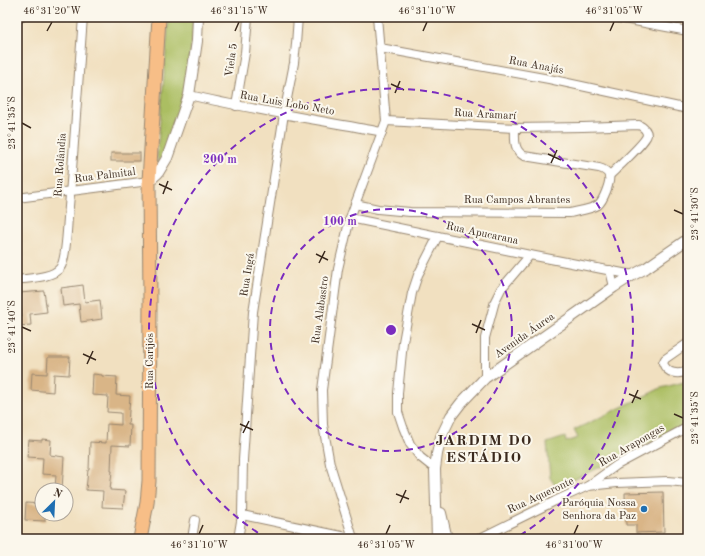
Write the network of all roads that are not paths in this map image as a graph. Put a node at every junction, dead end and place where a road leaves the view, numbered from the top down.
1 (22, 17) edge
2 (84, 17) edge
3 (159, 17) edge
4 (198, 17) edge
5 (248, 17) edge
6 (298, 17) edge
7 (377, 17) edge
8 (613, 17) edge
9 (17, 19) edge
10 (688, 31) edge
11 (380, 48) junction
12 (189, 95) junction
13 (236, 106) junction
14 (688, 109) edge
15 (284, 114) junction
16 (386, 121) junction
17 (515, 128) junction
18 (382, 132) junction
19 (609, 176) junction
20 (149, 181) junction
21 (70, 191) junction
22 (17, 198) edge
23 (355, 204) junction
24 (350, 218) junction
25 (438, 236) junction
26 (688, 239) edge
27 (530, 255) junction
28 (610, 270) junction
29 (633, 275) junction
30 (17, 280) edge
31 (614, 287) junction
32 (688, 343) edge
33 (688, 372) edge
34 (485, 378) junction
35 (688, 427) edge
36 (435, 469) junction
37 (688, 483) edge
38 (588, 486) junction
39 (436, 493) junction
40 (242, 514) junction
41 (195, 520) dead end
42 (355, 538) edge
43 (140, 539) edge
44 (192, 539) edge
45 (238, 539) edge
46 (438, 539) edge
47 (447, 539) edge
48 (478, 539) edge

1 - 9 street
2 - 21 street, Rua Rolândia
3 - 20 main road, Rua Carijós
4 - 12 street
5 - 13 street, Viela 5
6 - 15 street, Rua Ingá
7 - 11 street, Rua Alabastro
8 - 10 street
11 - 14 street, Rua Anajás
11 - 16 street, Rua Alabastro
12 - 13 street, Rua Luis Lobo Neto
12 - 20 street
13 - 15 street, Rua Luis Lobo Neto
15 - 18 street, Rua Luis Lobo Neto
15 - 40 street, Rua Ingá
16 - 17 street, Rua Aramarí
16 - 18 street, Rua Alabastro
17 - 19 street
17 - 19 street, Rua Aramarí
18 - 23 street, Rua Alabastro
19 - 23 street, Rua Campos Abrantes
20 - 21 street, Rua Palmital
20 - 43 main road, Rua Carijós
21 - 22 street, Rua Palmital
21 - 30 street, Rua Rolândia
23 - 24 street, Rua Alabastro
24 - 25 street, Rua Apucarana
24 - 42 street, Rua Alabastro
25 - 27 street, Rua Apucarana
25 - 36 street
26 - 29 street, Avenida Áurea
27 - 28 street, Rua Apucarana
27 - 34 street
28 - 29 street, Rua Apucarana
28 - 31 street
29 - 31 street, Avenida Áurea
31 - 34 street, Avenida Áurea
32 - 33 street
34 - 36 street, Avenida Áurea
35 - 38 street, Rua Arapongas
36 - 39 street, Avenida Áurea
37 - 38 street, Rua Aqueronte
38 - 48 street, Rua Aqueronte
39 - 46 street, Avenida Áurea
39 - 47 street, Avenida Áurea
40 - 42 street
40 - 45 street, Rua Ingá
41 - 44 street

